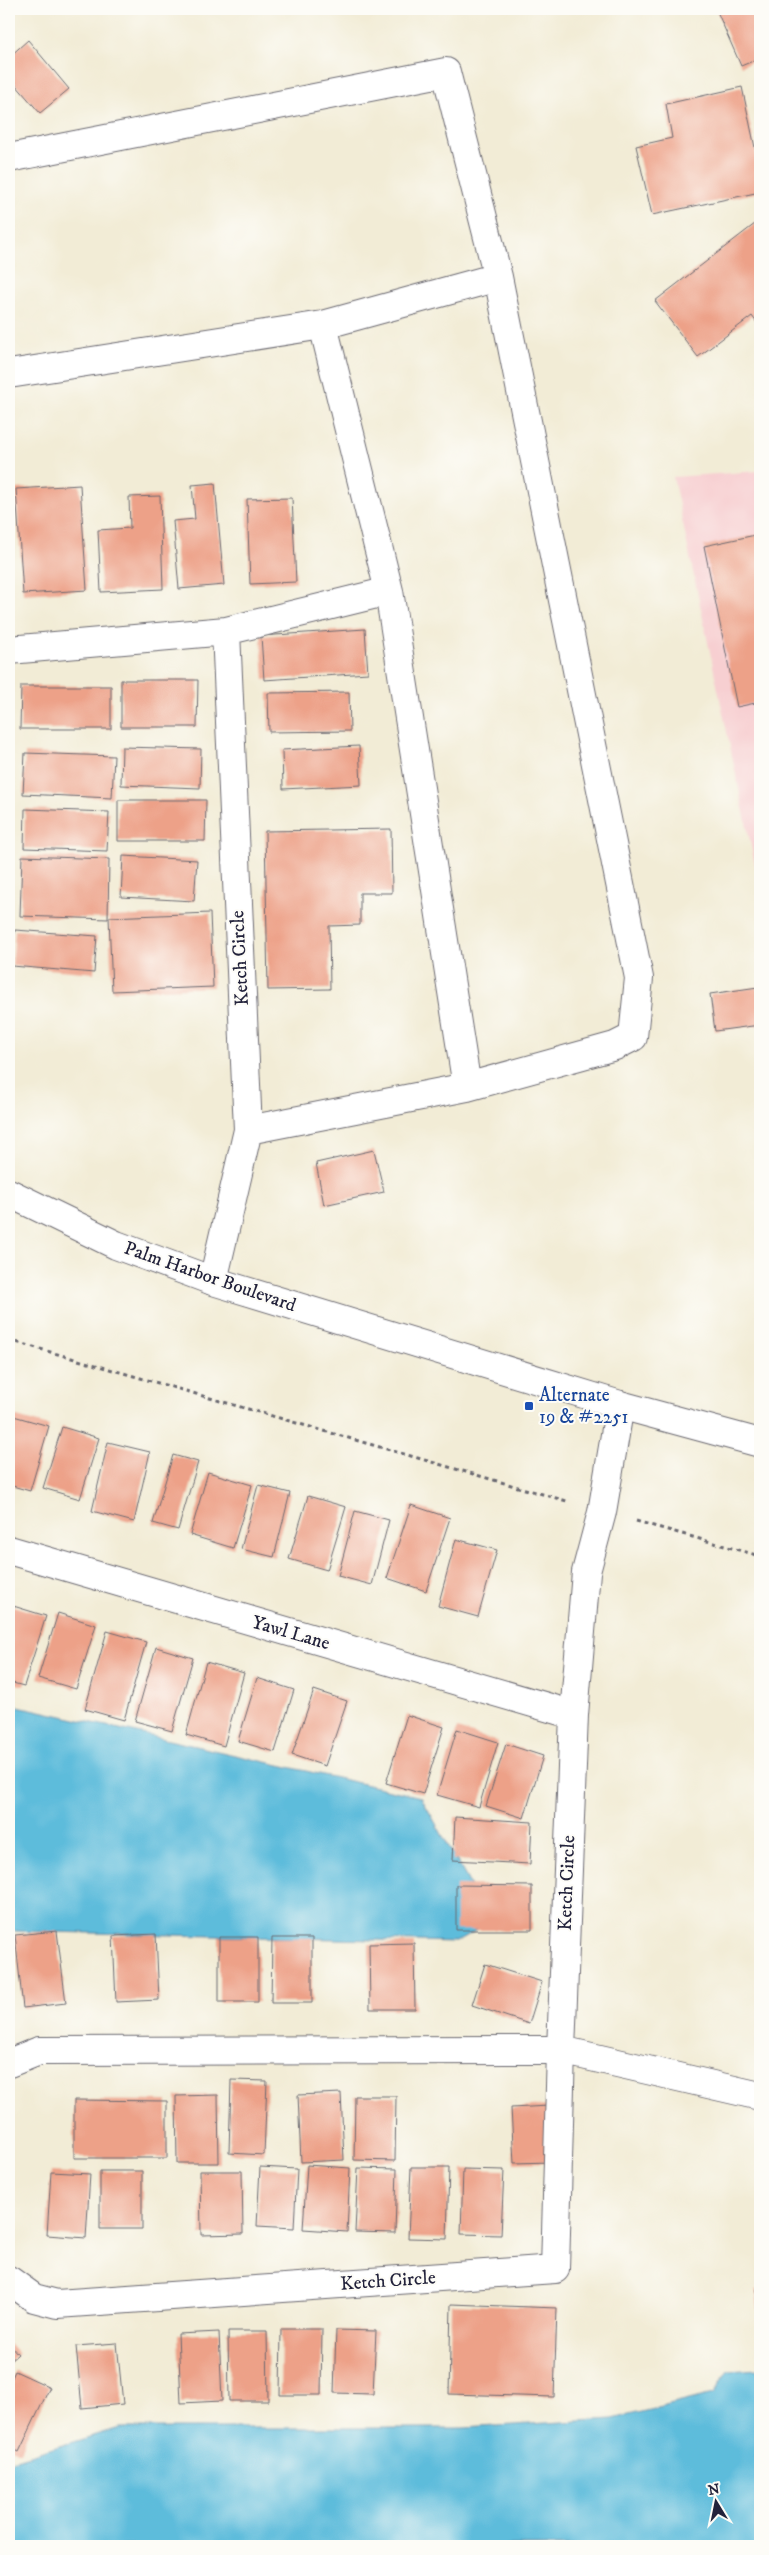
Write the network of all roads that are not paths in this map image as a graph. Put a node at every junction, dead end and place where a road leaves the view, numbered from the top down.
1 (9, 158) edge
2 (498, 278) junction
3 (323, 325) junction
4 (9, 374) edge
5 (389, 591) junction
6 (226, 631) junction
7 (9, 650) edge
8 (467, 1087) junction
9 (248, 1130) junction
10 (9, 1194) edge
11 (213, 1281) junction
12 (620, 1405) junction
13 (760, 1442) edge
14 (9, 1550) edge
15 (574, 1716) junction
16 (561, 2050) junction
17 (9, 2063) edge
18 (760, 2096) edge
19 (9, 2280) edge

1 - 2 street
2 - 3 street
2 - 8 street
3 - 4 street
3 - 5 street
5 - 6 street
5 - 8 street
6 - 7 street
6 - 9 street, Ketch Circle
8 - 9 street
9 - 11 street, Ketch Circle
10 - 11 street, Palm Harbor Boulevard
11 - 12 street, Palm Harbor Boulevard
12 - 13 street
12 - 15 street, Ketch Circle
14 - 15 street, Yawl Lane
15 - 16 street, Ketch Circle
16 - 17 street
16 - 18 street
16 - 19 street, Ketch Circle

